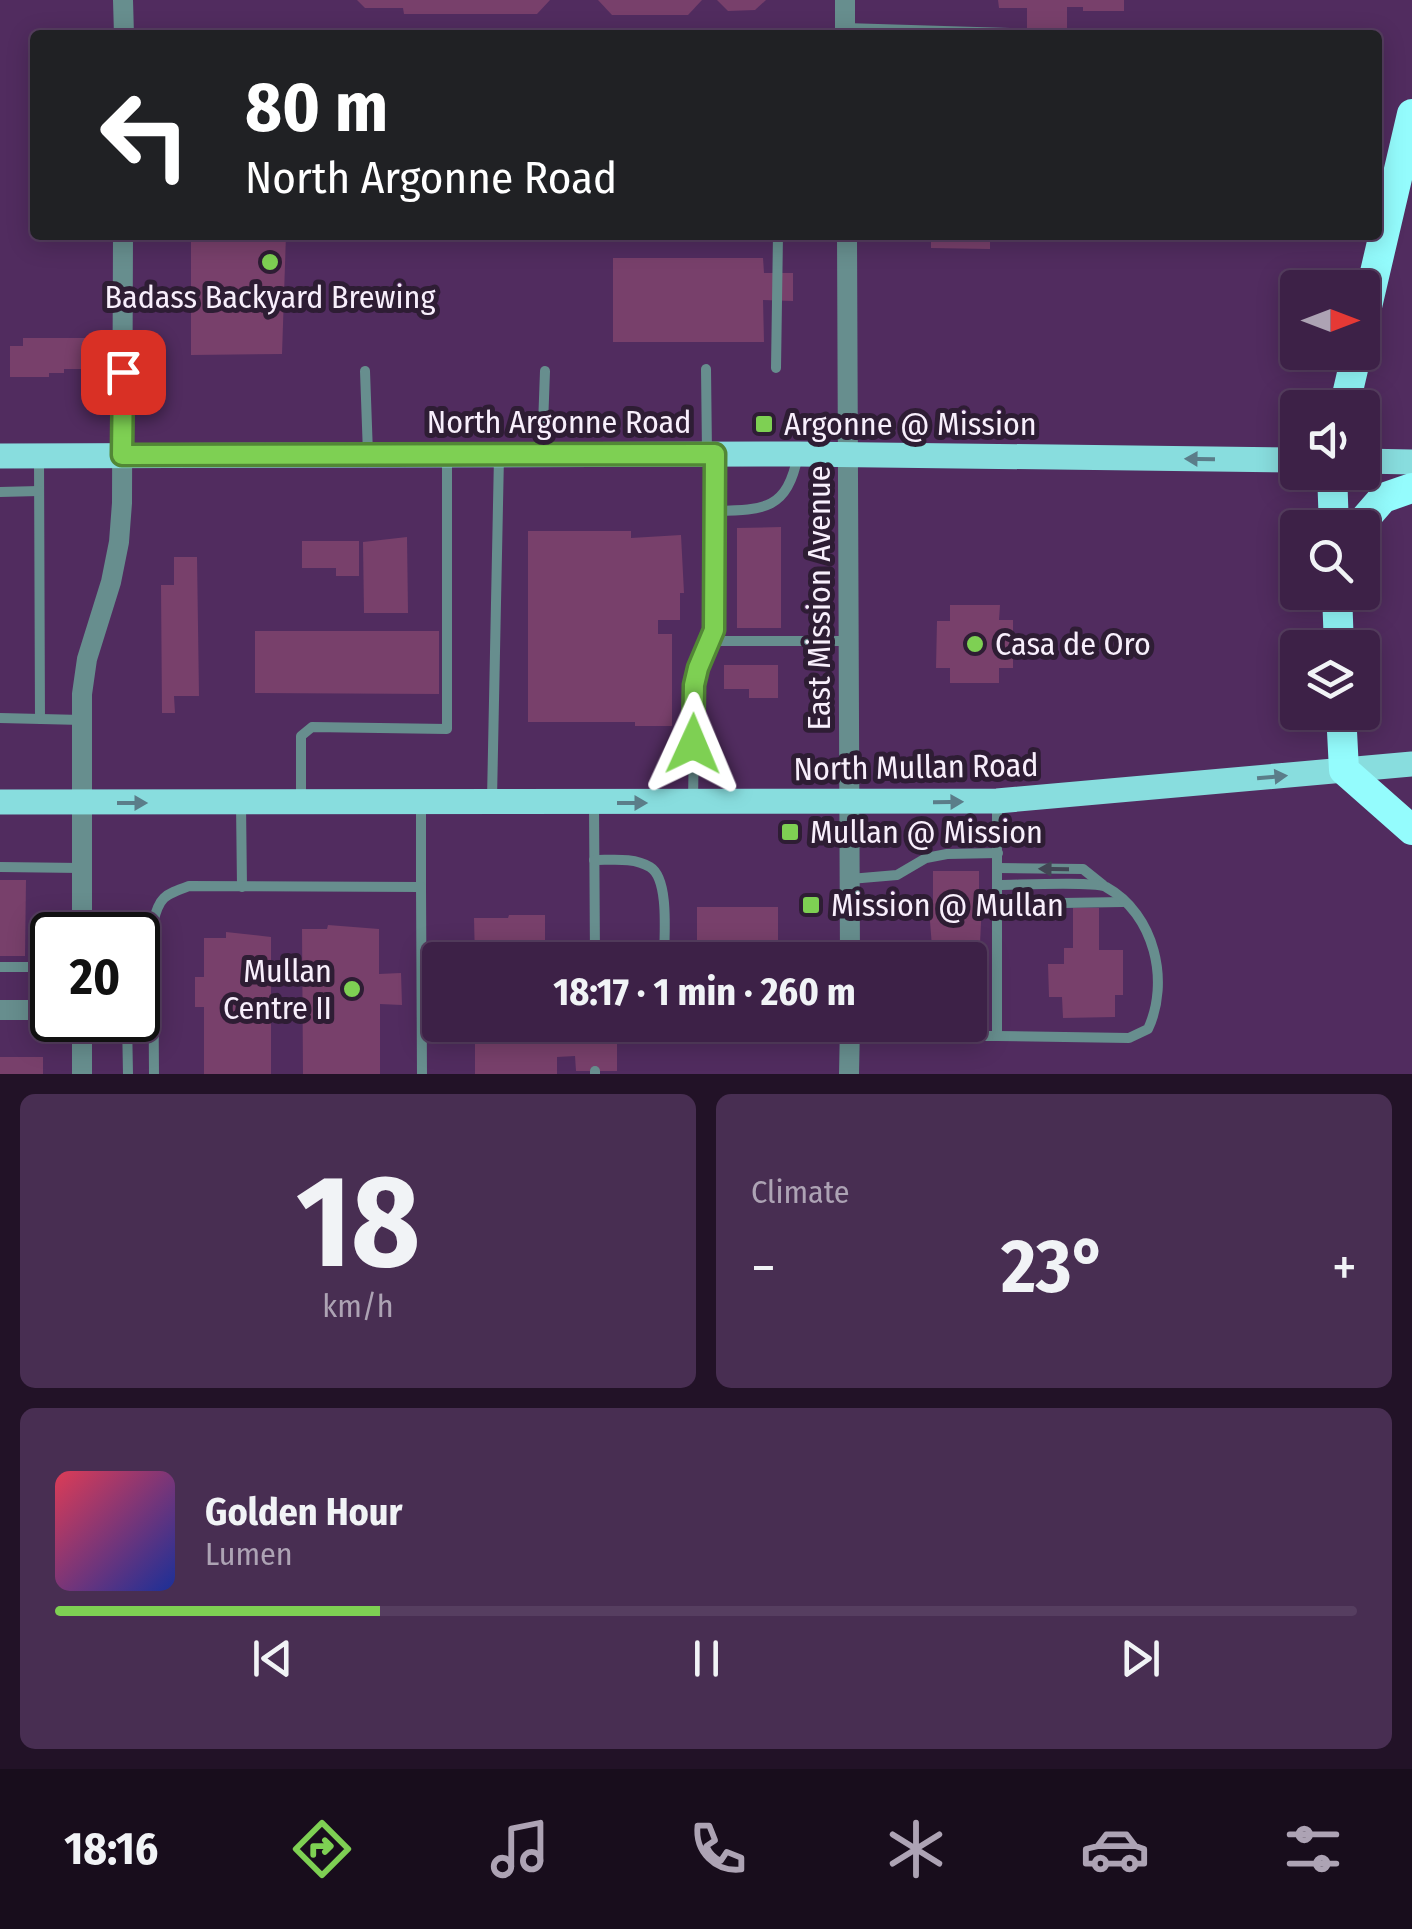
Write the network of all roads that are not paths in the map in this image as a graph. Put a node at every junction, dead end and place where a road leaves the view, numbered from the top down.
1 (124, 0) edge
2 (845, 0) edge
3 (124, 30) edge
4 (845, 30) edge
5 (870, 30) edge
6 (966, 30) edge
7 (1412, 114) edge
8 (123, 240) edge
9 (778, 240) edge
10 (847, 240) edge
11 (1376, 270) edge
12 (776, 368) dead end
13 (706, 369) dead end
14 (365, 371) dead end
15 (545, 371) dead end
16 (542, 454) junction
17 (711, 454) junction
18 (798, 454) junction
19 (848, 454) junction
20 (122, 455) junction
21 (368, 455) junction
22 (447, 455) junction
23 (498, 455) junction
24 (0, 456) edge
25 (39, 456) junction
26 (1280, 460) edge
27 (1380, 461) edge
28 (1412, 462) edge
29 (1412, 488) edge
30 (39, 491) junction
31 (0, 492) edge
32 (1373, 510) edge
33 (714, 512) junction
34 (710, 642) junction
35 (849, 642) junction
36 (0, 718) edge
37 (40, 719) junction
38 (82, 720) junction
39 (1343, 730) edge
40 (1412, 764) edge
41 (1344, 770) junction
42 (997, 801) junction
43 (0, 802) edge
44 (81, 803) junction
45 (241, 803) junction
46 (300, 803) junction
47 (421, 803) junction
48 (492, 803) junction
49 (594, 803) junction
50 (693, 803) junction
51 (850, 803) junction
52 (1412, 830) edge
53 (998, 853) junction
54 (594, 860) junction
55 (0, 867) edge
56 (81, 868) junction
57 (998, 868) junction
58 (850, 879) junction
59 (998, 885) junction
60 (1104, 885) junction
61 (242, 887) junction
62 (421, 887) junction
63 (1124, 902) junction
64 (998, 904) junction
65 (82, 912) edge
66 (595, 942) edge
67 (664, 942) edge
68 (850, 942) edge
69 (0, 967) edge
70 (30, 967) edge
71 (0, 1010) edge
72 (30, 1010) edge
73 (987, 1036) edge
74 (997, 1036) junction
75 (82, 1042) edge
76 (127, 1042) edge
77 (850, 1042) edge
78 (82, 1074) edge
79 (128, 1074) edge
80 (154, 1074) edge
81 (422, 1074) edge
82 (849, 1074) edge

1 - 3 street
2 - 4 street
5 - 6 lane
7 - 11 highway
8 - 20 street
9 - 12 lane
10 - 19 street, East Mission Avenue
13 - 17 lane
14 - 21 lane
15 - 16 lane
16 - 17 main road, North Argonne Road
16 - 23 main road, North Argonne Road
17 - 18 main road, North Argonne Road
17 - 33 lane
18 - 19 main road, North Argonne Road
18 - 33 lane
26 -> 19 main road, North Argonne Road
19 - 35 street, East Mission Avenue
20 - 21 main road, North Argonne Road
20 - 25 main road, North Argonne Road
20 - 38 street
21 - 22 main road, North Argonne Road
22 - 23 main road, North Argonne Road
22 - 46 lane
23 - 48 lane
24 - 25 main road, North Argonne Road
25 - 30 lane
27 - 28 main road
29 - 32 highway
30 - 31 lane
30 - 37 lane
33 - 34 lane
34 - 35 lane
34 - 50 lane
35 - 51 street, East Mission Avenue
36 - 37 lane
37 - 38 lane
38 - 44 street
39 - 41 highway
40 - 41 main road, North Mullan Road
42 -> 41 main road, North Mullan Road
41 - 52 highway
51 -> 42 main road, North Mullan Road
42 - 53 lane
43 - 44 main road, North Mullan Road
44 -> 45 main road, North Mullan Road
44 - 56 street
45 - 46 main road, North Mullan Road
45 - 61 lane
46 - 47 main road, North Mullan Road
47 - 48 main road, North Mullan Road
47 - 62 lane
48 - 49 main road, North Mullan Road
49 -> 50 main road, North Mullan Road
49 - 54 lane
50 - 51 main road, North Mullan Road
51 - 58 street, East Mission Avenue
53 - 57 lane
53 - 58 lane
54 - 66 lane
54 - 67 lane
55 - 56 lane
56 - 65 street
57 - 59 lane
60 -> 57 lane
58 - 68 street, East Mission Avenue
59 - 60 lane
59 - 64 lane
60 - 63 lane
61 - 62 lane
61 - 80 lane
62 - 81 lane
63 - 64 lane
63 - 74 lane
64 - 74 lane
69 - 70 lane
71 - 72 street
73 - 74 lane
75 - 78 street
76 - 79 lane
77 - 82 street

